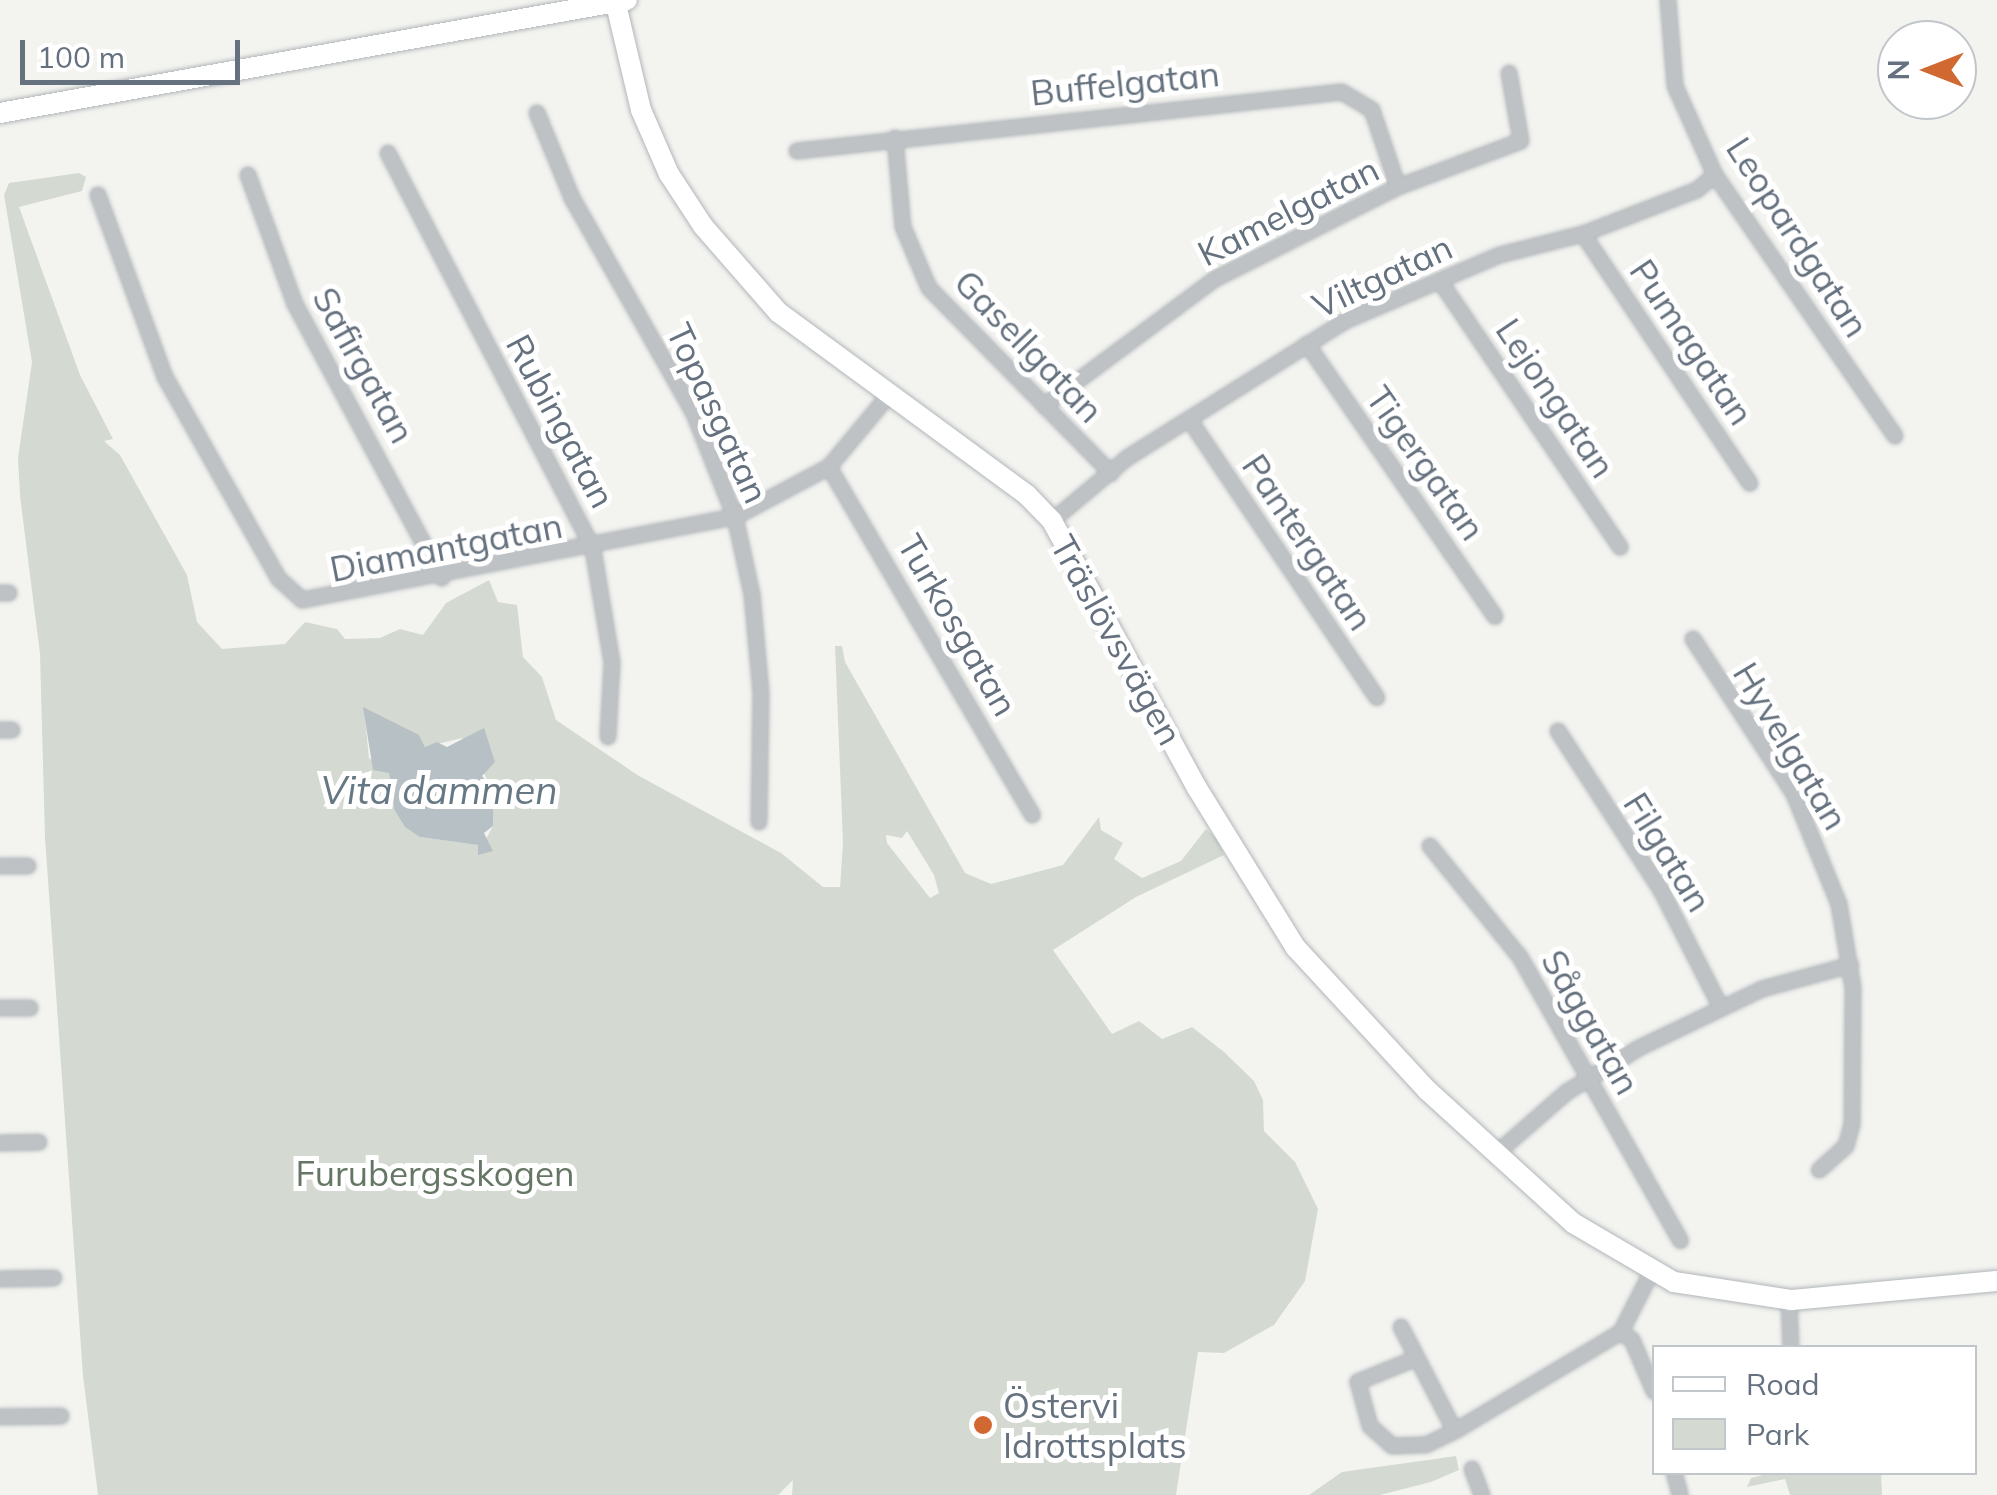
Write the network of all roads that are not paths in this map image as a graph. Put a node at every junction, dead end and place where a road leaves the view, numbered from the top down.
1 (619, 0) edge
2 (1668, 0) edge
3 (1509, 74) dead end
4 (0, 113) edge
5 (537, 113) dead end
6 (895, 138) junction
7 (797, 151) dead end
8 (388, 153) dead end
9 (1715, 175) junction
10 (248, 176) dead end
11 (1398, 187) junction
12 (98, 194) dead end
13 (1583, 234) junction
14 (1442, 284) junction
15 (1307, 344) junction
16 (888, 395) junction
17 (1044, 406) junction
18 (1189, 419) junction
19 (1895, 436) dead end
20 (829, 467) junction
21 (1111, 473) junction
22 (1750, 482) dead end
23 (735, 517) junction
24 (1052, 521) junction
25 (1620, 546) dead end
26 (593, 549) junction
27 (442, 578) junction
28 (1495, 617) dead end
29 (1693, 639) dead end
30 (1377, 698) dead end
31 (1558, 731) dead end
32 (608, 737) dead end
33 (1032, 815) dead end
34 (760, 822) dead end
35 (1430, 846) dead end
36 (0, 866) edge
37 (28, 866) dead end
38 (1851, 965) junction
39 (0, 1008) edge
40 (30, 1008) dead end
41 (1722, 1008) junction
42 (1590, 1077) junction
43 (39, 1142) dead end
44 (0, 1143) edge
45 (1497, 1153) junction
46 (1819, 1170) dead end
47 (1680, 1241) dead end
48 (1651, 1273) junction
49 (54, 1278) dead end
50 (0, 1279) edge
51 (1997, 1281) edge
52 (1788, 1300) junction
53 (1401, 1327) dead end
54 (1621, 1332) junction
55 (1790, 1345) edge
56 (1417, 1358) junction
57 (1652, 1386) edge
58 (62, 1416) dead end
59 (0, 1417) edge
60 (1455, 1432) junction
61 (1472, 1469) dead end
62 (1482, 1495) edge

1 - 4 street
1 - 16 street, Träslövsvägen
2 - 9 street, Leopardgatan
3 - 11 street, Kamelgatan
5 - 23 street, Topasgatan
6 - 7 street, Buffelgatan
6 - 11 street, Buffelgatan
6 - 17 street, Gasellgatan
8 - 26 street, Rubingatan
9 - 13 street, Viltgatan
9 - 19 street, Leopardgatan
10 - 27 street, Safirgatan
11 - 17 street, Kamelgatan
12 - 27 street, Diamantgatan
13 - 14 street, Viltgatan
13 - 22 street, Pumagatan
14 - 15 street, Viltgatan
14 - 25 street, Lejongatan
15 - 18 street, Viltgatan
15 - 28 street, Tigergatan
16 - 20 street, Diamantgatan
16 - 24 street, Träslövsvägen
17 - 21 street, Gasellgatan
18 - 21 street, Viltgatan
18 - 30 street, Pantergatan
20 - 23 street, Diamantgatan
20 - 33 street, Turkosgatan
21 - 24 street, Viltgatan
23 - 26 street, Diamantgatan
23 - 34 street, Topasgatan
24 - 45 street, Träslövsvägen
26 - 27 street, Diamantgatan
26 - 32 street, Rubingatan
29 - 38 street, Hyvelgatan
31 - 41 street, Filgatan
35 - 42 street, Såggatan
36 - 37 street
38 - 41 street
38 - 46 street, Hyvelgatan
39 - 40 street
41 - 42 street
42 - 45 street
42 - 47 street, Såggatan
43 - 44 street
45 - 48 street, Träslövsvägen
48 - 52 street, Träslövsvägen
48 - 54 street
49 - 50 street
51 - 52 street, Träslövsvägen
52 - 55 street
53 - 56 street
54 - 57 street
54 - 60 street
56 - 60 street
56 - 60 street
58 - 59 street
61 - 62 street

